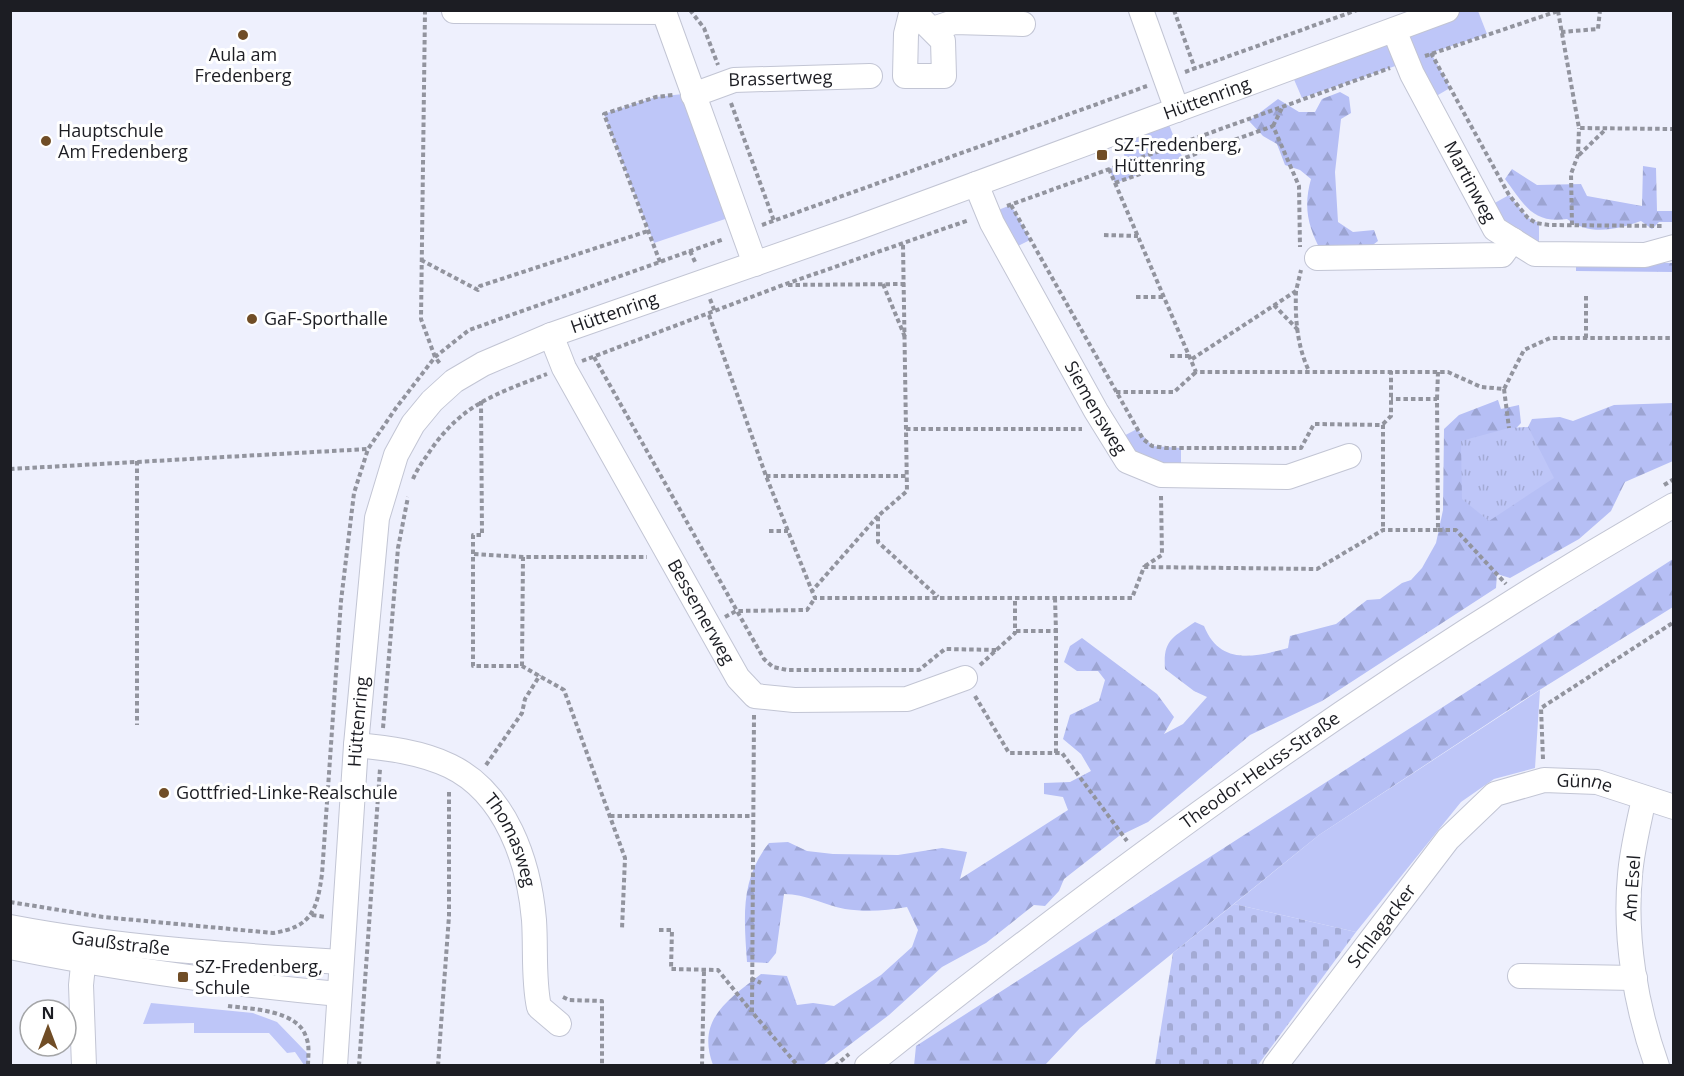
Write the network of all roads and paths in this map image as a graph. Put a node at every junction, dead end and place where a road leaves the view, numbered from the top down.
1 (425, 10) edge
2 (690, 10) edge
3 (912, 10) edge
4 (1141, 10) edge
5 (1174, 10) edge
6 (1357, 10) edge
7 (1447, 10) edge
8 (1600, 10) edge
9 (454, 11) edge
10 (1559, 11) edge
11 (673, 18) edge
12 (1023, 24) dead end
13 (933, 29) junction
14 (1394, 30) junction
15 (1561, 32) junction
16 (1431, 53) junction
17 (1407, 62) junction
18 (1195, 69) junction
19 (870, 76) dead end
20 (1166, 79) junction
21 (724, 82) junction
22 (693, 94) junction
23 (1283, 106) junction
24 (1177, 110) junction
25 (1274, 126) junction
26 (1579, 129) junction
27 (1607, 129) junction
28 (1674, 129) edge
29 (1578, 155) junction
30 (1109, 169) junction
31 (1115, 183) junction
32 (976, 184) junction
33 (1011, 205) junction
34 (988, 214) junction
35 (774, 221) junction
36 (1572, 225) junction
37 (648, 231) junction
38 (743, 232) junction
39 (1104, 235) dead end
40 (1138, 236) junction
41 (1672, 236) edge
42 (1513, 240) junction
43 (903, 245) junction
44 (421, 260) junction
45 (1304, 260) junction
46 (660, 262) junction
47 (755, 264) junction
48 (884, 284) junction
49 (905, 284) junction
50 (783, 285) junction
51 (1296, 291) junction
52 (1586, 296) dead end
53 (1136, 297) dead end
54 (1164, 297) junction
55 (1274, 305) junction
56 (709, 315) junction
57 (1298, 330) junction
58 (551, 335) junction
59 (1586, 338) junction
60 (1674, 338) edge
61 (906, 340) junction
62 (435, 357) junction
63 (594, 357) junction
64 (1170, 357) dead end
65 (1191, 358) junction
66 (564, 368) junction
67 (1309, 371) junction
68 (1391, 371) junction
69 (1196, 372) junction
70 (1437, 372) junction
71 (454, 381) junction
72 (1504, 389) junction
73 (1116, 392) junction
74 (1391, 399) junction
75 (1437, 399) junction
76 (481, 400) junction
77 (1101, 420) junction
78 (1383, 425) junction
79 (1509, 428) dead end
80 (906, 429) junction
81 (368, 449) junction
82 (1349, 456) dead end
83 (137, 461) junction
84 (10, 469) edge
85 (1161, 475) junction
86 (766, 476) junction
87 (907, 476) junction
88 (411, 485) dead end
89 (409, 495) dead end
90 (1674, 505) edge
91 (878, 516) junction
92 (1383, 530) junction
93 (1437, 530) junction
94 (769, 531) dead end
95 (788, 531) junction
96 (474, 554) junction
97 (670, 556) junction
98 (523, 557) junction
99 (1144, 567) junction
100 (1507, 586) dead end
101 (812, 591) junction
102 (815, 598) junction
103 (939, 598) junction
104 (1015, 598) junction
105 (1056, 598) junction
106 (736, 611) junction
107 (1674, 622) edge
108 (709, 627) junction
109 (1016, 631) junction
110 (1056, 631) junction
111 (997, 650) junction
112 (522, 666) junction
113 (540, 675) junction
114 (965, 678) junction
115 (754, 696) junction
116 (137, 725) dead end
117 (356, 745) junction
118 (382, 747) junction
119 (1056, 753) junction
120 (449, 766) junction
121 (1544, 780) junction
122 (474, 783) junction
123 (1495, 794) joint
124 (1644, 798) junction
125 (1674, 807) edge
126 (610, 816) junction
127 (751, 816) junction
128 (1128, 842) dead end
129 (10, 902) edge
130 (10, 927) edge
131 (622, 929) dead end
132 (659, 930) dead end
133 (10, 947) edge
134 (84, 951) junction
135 (341, 962) junction
136 (704, 970) junction
137 (1520, 976) dead end
138 (751, 978) junction
139 (1635, 978) junction
140 (761, 983) dead end
141 (339, 994) junction
142 (556, 994) dead end
143 (266, 1011) dead end
144 (752, 1012) junction
145 (559, 1024) dead end
146 (1287, 1061) edge
147 (84, 1065) edge
148 (308, 1065) edge
149 (335, 1065) edge
150 (359, 1065) edge
151 (438, 1065) edge
152 (602, 1065) edge
153 (702, 1065) edge
154 (798, 1065) edge
155 (867, 1065) edge
156 (1657, 1065) edge

1 - 44 path
2 - 21 path
3 - 13 street
3 - 13 street
4 - 20 street
5 - 18 path
6 - 18 path
7 - 14 street, Hüttenring
8 - 15 path
9 - 11 street
10 - 15 path
10 - 16 path
11 - 22 street
12 - 13 street
14 - 17 street, Martinweg
14 - 24 street, Hüttenring
15 - 26 path
16 - 17 path
16 - 36 path
17 - 23 path
17 - 42 street, Martinweg
18 - 20 path
19 - 21 street, Brassertweg
20 - 24 street
20 - 35 path
21 - 22 street, Brassertweg
21 - 35 path
22 - 37 path
22 - 38 street
23 - 25 path
23 - 30 path
24 - 32 street, Hüttenring
25 - 31 path
25 - 45 path
26 - 27 path
26 - 29 path
27 - 28 path
27 - 29 path
29 - 36 path
30 - 31 path
30 - 33 path
31 - 40 path
32 - 34 street, Siemensweg
32 - 47 street, Hüttenring
33 - 34 path
33 - 73 path
34 - 43 path
34 - 77 street, Siemensweg
35 - 38 path
36 - 41 path
37 - 44 path
37 - 46 path
38 - 46 path
38 - 47 street
39 - 40 path
40 - 54 path
41 - 42 street, Martinweg
42 - 45 street
43 - 49 path
43 - 50 path
44 - 62 path
45 - 51 path
46 - 62 path
47 - 58 street, Hüttenring
48 - 49 path
48 - 50 path
48 - 61 path
49 - 61 path
50 - 56 path
51 - 55 path
51 - 57 path
52 - 59 path
53 - 54 path
54 - 65 path
55 - 57 path
55 - 65 path
56 - 63 path
56 - 86 path
57 - 67 path
58 - 66 street, Bessemerweg
58 - 71 street, Hüttenring
59 - 60 path
59 - 72 path
61 - 80 path
62 - 71 path
62 - 81 path
63 - 66 path
63 - 106 path
64 - 65 path
65 - 69 path
66 - 76 path
66 - 97 street, Bessemerweg
67 - 68 path
67 - 69 path
68 - 70 path
68 - 74 path
69 - 73 path
70 - 72 path
70 - 75 path
71 - 117 street, Hüttenring
72 - 79 path
73 - 78 path
74 - 75 path
74 - 78 path
75 - 93 path
76 - 88 path
76 - 96 path
77 - 80 path
77 - 85 street, Siemensweg
78 - 92 path
80 - 87 path
81 - 83 path
81 - 129 path
82 - 85 street, Siemensweg
83 - 84 path
83 - 116 path
85 - 99 path
86 - 87 path
86 - 95 path
87 - 91 path
89 - 118 path
90 - 155 street, Theodor-Heuss-Straße
91 - 101 path
91 - 103 path
92 - 93 path
92 - 99 path
93 - 100 path
94 - 95 path
95 - 101 path
96 - 98 path
96 - 112 path
97 - 98 path
97 - 108 street, Bessemerweg
98 - 112 path
99 - 105 path
101 - 102 path
102 - 103 path
102 - 106 path
103 - 104 path
104 - 105 path
104 - 109 path
105 - 110 path
106 - 108 path
106 - 111 path
107 - 121 path
108 - 115 street, Bessemerweg
109 - 110 path
109 - 111 path
110 - 119 path
111 - 114 path
112 - 113 path
113 - 122 path
113 - 126 path
114 - 115 street
114 - 119 path
115 - 127 path
117 - 118 street, Thomasweg
117 - 135 street, Hüttenring
118 - 120 street, Thomasweg
118 - 150 path
119 - 128 path
120 - 122 street, Thomasweg
120 - 151 path
121 - 123 street, Günne
121 - 124 street, Günne
122 - 145 street, Thomasweg
123 - 146 street, Schlagacker
124 - 125 street, Günne
124 - 139 street, Am Esel
126 - 127 path
126 - 131 path
127 - 138 path
130 - 134 street, Gaußstraße
132 - 136 path
133 - 134 street, Gaußstraße
134 - 135 street, Gaußstraße
134 - 141 street, Gaußstraße
134 - 147 street
135 - 141 street, Hüttenring
136 - 144 path
136 - 153 path
137 - 139 street
138 - 140 path
138 - 144 path
139 - 156 street, Am Esel
141 - 149 street, Hüttenring
142 - 152 path
143 - 148 path
144 - 154 path

